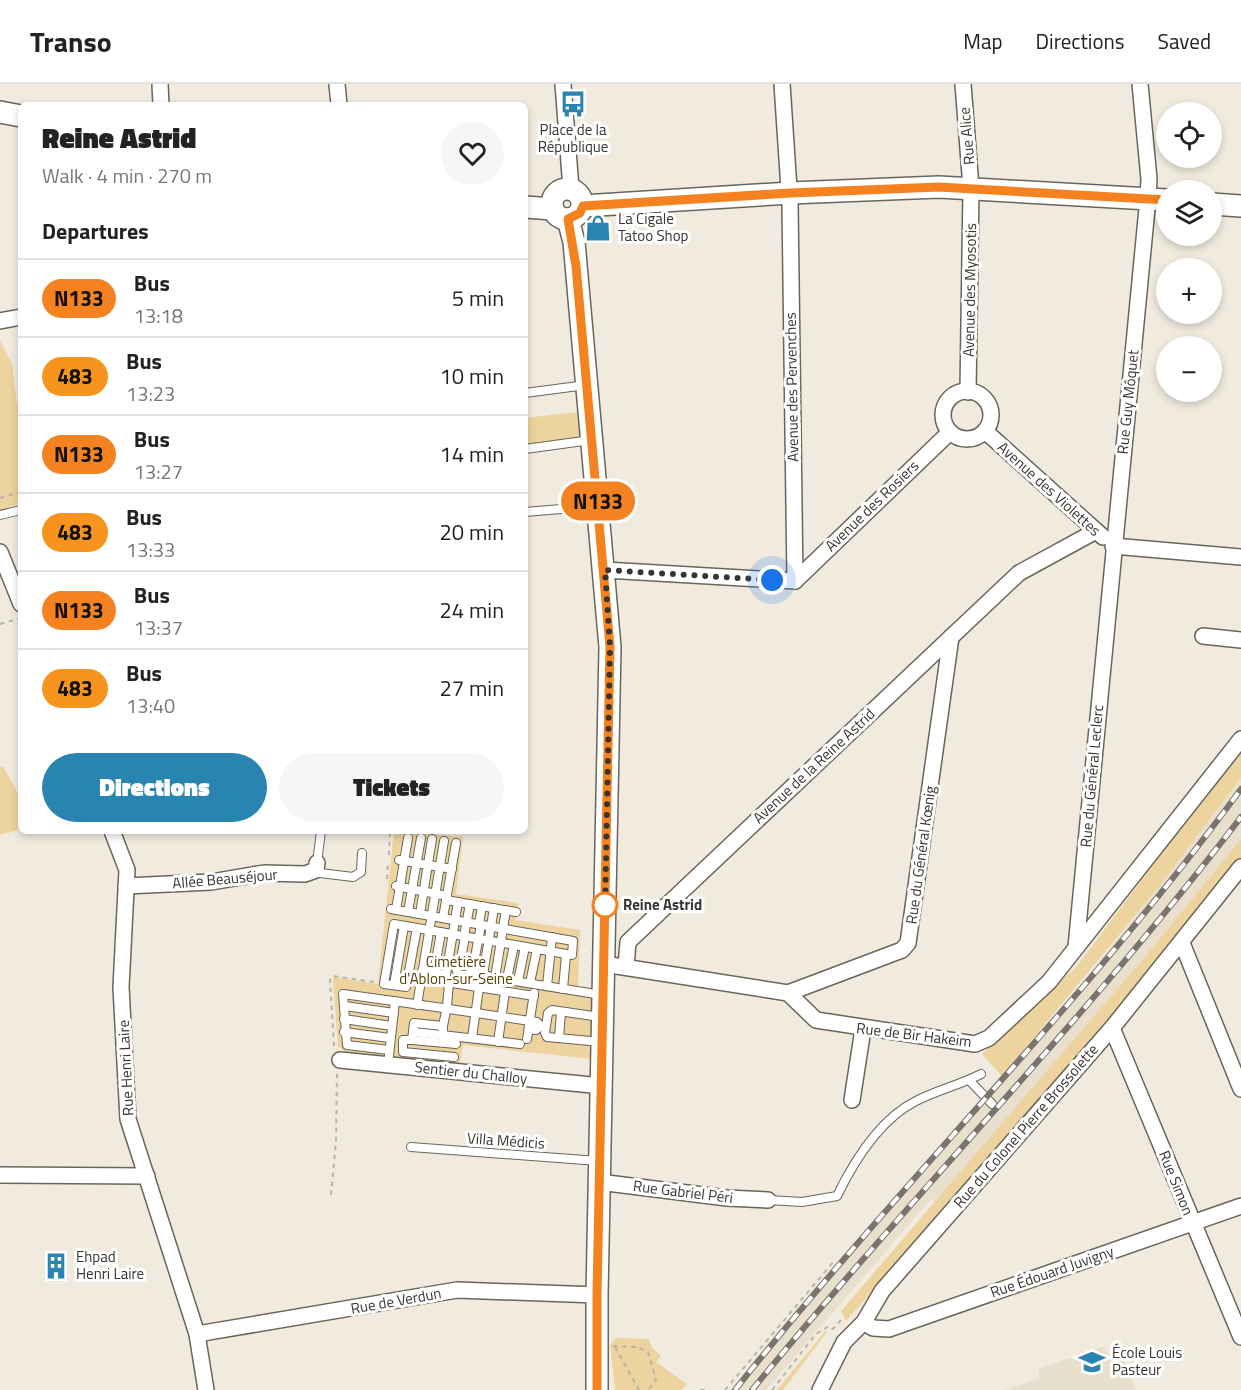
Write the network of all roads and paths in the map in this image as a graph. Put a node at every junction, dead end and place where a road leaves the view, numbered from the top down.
1 (160, 84) edge
2 (337, 84) edge
3 (563, 84) edge
4 (782, 84) edge
5 (963, 84) edge
6 (1140, 84) edge
7 (161, 102) edge
8 (339, 102) edge
9 (0, 112) edge
10 (18, 115) edge
11 (971, 188) junction
12 (790, 193) junction
13 (1156, 195) edge
14 (1156, 199) edge
15 (1222, 205) edge
16 (569, 206) junction
17 (1241, 206) edge
18 (528, 207) edge
19 (1156, 207) edge
20 (18, 318) edge
21 (0, 321) edge
22 (588, 384) junction
23 (968, 392) junction
24 (528, 393) edge
25 (985, 431) junction
26 (950, 432) junction
27 (592, 440) junction
28 (528, 449) edge
29 (18, 493) edge
30 (0, 498) edge
31 (599, 506) junction
32 (18, 511) edge
33 (528, 512) edge
34 (0, 515) edge
35 (1096, 531) junction
36 (1113, 546) junction
37 (0, 552) edge
38 (1241, 556) edge
39 (605, 570) junction
40 (795, 581) junction
41 (18, 597) edge
42 (1108, 605) joint
43 (18, 619) edge
44 (0, 624) edge
45 (1203, 636) dead end
46 (951, 637) junction
47 (1241, 640) edge
48 (1241, 739) edge
49 (113, 834) edge
50 (321, 834) edge
51 (408, 838) dead end
52 (421, 838) dead end
53 (432, 839) dead end
54 (444, 841) dead end
55 (456, 843) dead end
56 (362, 853) dead end
57 (402, 860) junction
58 (416, 863) junction
59 (428, 865) junction
60 (440, 867) junction
61 (1241, 867) edge
62 (319, 868) junction
63 (452, 869) junction
64 (126, 886) junction
65 (397, 887) junction
66 (412, 889) junction
67 (423, 892) junction
68 (435, 894) junction
69 (447, 898) junction
70 (458, 902) junction
71 (470, 904) junction
72 (482, 906) junction
73 (495, 908) junction
74 (506, 910) junction
75 (408, 912) junction
76 (516, 912) dead end
77 (420, 914) junction
78 (431, 916) junction
79 (444, 918) junction
80 (455, 920) junction
81 (467, 922) junction
82 (480, 925) junction
83 (405, 926) junction
84 (491, 926) junction
85 (417, 928) junction
86 (503, 929) junction
87 (429, 930) junction
88 (441, 932) junction
89 (453, 934) junction
90 (536, 934) junction
91 (465, 936) junction
92 (552, 937) junction
93 (478, 938) junction
94 (490, 940) junction
95 (501, 942) junction
96 (1182, 944) junction
97 (514, 945) junction
98 (1076, 947) junction
99 (532, 949) junction
100 (550, 952) junction
101 (566, 955) junction
102 (461, 959) junction
103 (387, 962) junction
104 (398, 964) junction
105 (604, 964) junction
106 (410, 966) junction
107 (471, 966) junction
108 (626, 967) junction
109 (421, 972) junction
110 (434, 973) junction
111 (483, 975) junction
112 (495, 978) junction
113 (507, 979) junction
114 (518, 981) junction
115 (449, 983) junction
116 (533, 984) junction
117 (394, 985) junction
118 (547, 986) junction
119 (479, 988) junction
120 (563, 989) junction
121 (506, 992) junction
122 (788, 993) junction
123 (603, 995) junction
124 (534, 996) junction
125 (395, 1001) junction
126 (417, 1005) junction
127 (345, 1006) junction
128 (446, 1009) junction
129 (561, 1012) junction
130 (393, 1013) junction
131 (475, 1013) junction
132 (502, 1017) junction
133 (603, 1017) junction
134 (344, 1019) junction
135 (530, 1025) junction
136 (392, 1026) junction
137 (543, 1027) junction
138 (1112, 1028) junction
139 (863, 1029) junction
140 (443, 1031) junction
141 (344, 1032) junction
142 (412, 1036) junction
143 (390, 1038) junction
144 (472, 1038) junction
145 (559, 1038) junction
146 (498, 1042) junction
147 (602, 1042) junction
148 (456, 1044) dead end
149 (454, 1057) dead end
150 (388, 1058) junction
151 (339, 1060) dead end
152 (981, 1074) dead end
153 (969, 1080) junction
154 (602, 1086) junction
155 (1241, 1089) edge
156 (852, 1100) dead end
157 (992, 1104) dead end
158 (411, 1147) dead end
159 (600, 1161) junction
160 (0, 1175) edge
161 (147, 1176) junction
162 (599, 1182) junction
163 (768, 1200) joint
164 (1241, 1206) edge
165 (1192, 1224) junction
166 (835, 1260) dead end
167 (597, 1295) junction
168 (1238, 1320) edge
169 (864, 1322) junction
170 (834, 1333) dead end
171 (196, 1334) junction
172 (1241, 1337) edge
173 (608, 1346) junction
174 (206, 1390) edge
175 (597, 1390) edge
176 (639, 1390) edge
177 (648, 1390) edge
178 (700, 1390) edge
179 (705, 1390) edge
180 (725, 1390) edge
181 (772, 1390) edge
182 (820, 1390) edge

1 - 7 street
2 - 8 street
3 - 16 street
4 - 12 street, Avenue des Pervenches
5 - 11 street, Rue Alice
6 - 13 street, Rue Guy Môquet
9 - 10 street
11 - 12 street
11 - 14 street
11 - 23 street, Avenue des Myosotis
12 - 16 street
12 - 40 street, Avenue des Pervenches
15 - 17 street
16 - 18 street
16 - 22 street
19 - 36 street, Rue Guy Môquet
20 - 21 street
22 - 24 lane
22 - 27 street
23 - 25 street
23 - 26 street
25 - 26 street
25 - 35 street, Avenue des Violettes
26 - 40 street, Avenue des Rosiers
27 - 28 lane
27 - 31 street
29 - 30 path
31 - 33 lane
31 - 39 street
32 - 34 lane
35 - 36 street, Avenue des Violettes
35 - 46 street, Avenue de la Reine Astrid
36 - 38 street
36 - 42 street, Rue Guy Môquet
37 - 41 street
39 - 40 street
39 - 105 street
42 - 98 street, Rue du Général Leclerc
43 - 44 path
45 - 47 street
46 - 108 street, Avenue de la Reine Astrid
46 - 122 street, Rue du Général Kœnig
48 - 98 street, Rue de Bir Hakeim
49 - 64 street, Rue Henri Laire
50 - 62 lane
51 - 57 lane
52 - 58 lane
53 - 59 lane
54 - 60 lane
55 - 63 lane
56 - 62 lane
57 - 58 lane
57 - 65 lane
58 - 59 lane
58 - 66 lane
59 - 60 lane
59 - 67 lane
60 - 63 lane
60 - 68 lane
61 - 96 street, Rue du Colonel Pierre Brossolette
62 - 64 street, Allée Beauséjour
63 - 69 lane
64 - 161 street, Rue Henri Laire
65 - 66 lane
65 - 75 lane
66 - 67 lane
66 - 75 lane
67 - 68 lane
67 - 77 lane
68 - 69 lane
68 - 78 lane
69 - 70 lane
69 - 79 lane
70 - 71 lane
70 - 80 lane
71 - 72 lane
71 - 81 lane
72 - 73 lane
72 - 82 lane
73 - 74 lane
73 - 84 lane
74 - 76 lane
74 - 86 lane
75 - 77 lane
77 - 78 lane
78 - 79 lane
78 - 87 lane
79 - 80 lane
80 - 81 lane
80 - 89 lane
81 - 82 lane
81 - 91 lane
82 - 84 lane
82 - 93 lane
83 - 85 lane
83 - 103 lane
83 - 104 lane
84 - 86 lane
84 - 94 lane
85 - 87 lane
85 - 106 lane
86 - 90 lane
86 - 95 lane
87 - 88 lane
87 - 109 lane
88 - 89 lane
88 - 110 lane
89 - 91 lane
89 - 110 lane
90 - 92 lane
90 - 99 lane
91 - 93 lane
91 - 102 lane
92 - 100 lane
92 - 101 lane
93 - 94 lane
93 - 107 lane
94 - 95 lane
94 - 111 lane
95 - 97 lane
95 - 112 lane
96 - 138 street, Rue du Colonel Pierre Brossolette
96 - 155 street
97 - 99 lane
97 - 113 lane
98 - 139 street, Rue de Bir Hakeim
99 - 100 lane
99 - 114 lane
99 - 116 lane
100 - 101 lane
100 - 118 lane
101 - 120 lane
102 - 107 lane
102 - 107 lane
103 - 104 lane
103 - 117 lane
104 - 106 lane
104 - 117 lane
105 - 108 street
105 - 123 street
106 - 109 lane
106 - 117 lane
107 - 111 lane
108 - 122 street
109 - 110 lane
109 - 115 lane
109 - 126 lane
111 - 112 lane
112 - 113 lane
113 - 114 lane
114 - 116 lane
115 - 119 lane
115 - 128 lane
116 - 118 lane
116 - 124 lane
118 - 120 lane
119 - 121 lane
119 - 131 lane
120 - 123 lane
121 - 124 lane
121 - 132 lane
122 - 139 street, Rue de Bir Hakeim
123 - 133 street
124 - 135 lane
125 - 126 lane
125 - 127 lane
125 - 130 lane
126 - 128 lane
127 - 130 lane
127 - 134 lane
128 - 131 lane
128 - 140 lane
129 - 133 lane
129 - 137 lane
129 - 145 lane
130 - 136 lane
131 - 132 lane
131 - 144 lane
132 - 135 lane
132 - 146 lane
133 - 147 street
134 - 136 lane
134 - 141 lane
135 - 137 lane
135 - 146 lane
136 - 143 lane
137 - 145 lane
138 - 165 street, Rue Simon
138 - 169 street, Rue du Colonel Pierre Brossolette
139 - 156 street
140 - 142 lane
140 - 144 lane
141 - 143 lane
141 - 150 lane
142 - 148 lane
142 - 149 lane
143 - 150 lane
144 - 146 lane
145 - 147 lane
147 - 154 street
150 - 151 street, Sentier du Challoy
150 - 154 street, Sentier du Challoy
152 - 153 lane
153 - 157 lane
153 - 163 lane
154 - 159 street
158 - 159 lane, Villa Médicis
159 - 162 street
160 - 161 street
161 - 171 street, Rue Henri Laire
162 - 163 street, Rue Gabriel Péri
162 - 167 street
164 - 165 street, Rue Édouard Juvigny
165 - 168 street, Rue Simon
165 - 169 street, Rue Édouard Juvigny
166 - 180 path
167 - 171 street, Rue de Verdun
167 - 173 street
168 - 172 street, Rue Simon
169 - 182 street, Rue du Colonel Pierre Brossolette
170 - 181 path
171 - 174 street, Rue Henri Laire
173 - 175 street
173 - 176 path
173 - 177 path
178 - 179 path

